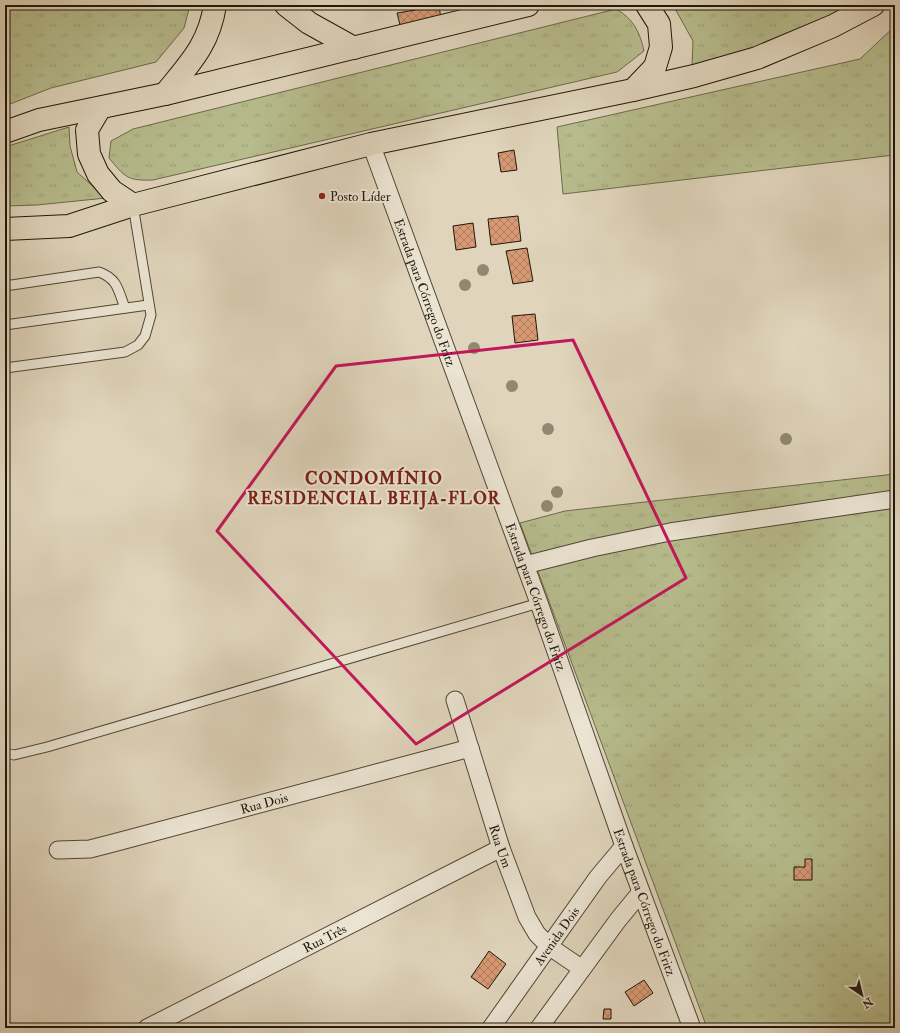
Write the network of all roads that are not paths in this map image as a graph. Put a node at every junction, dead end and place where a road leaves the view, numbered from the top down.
1 (215, 5) edge
2 (286, 5) edge
3 (528, 5) edge
4 (647, 5) edge
5 (873, 5) edge
6 (354, 48) junction
7 (633, 90) junction
8 (165, 94) junction
9 (100, 108) junction
10 (5, 132) edge
11 (371, 144) junction
12 (133, 205) junction
13 (5, 229) edge
14 (5, 286) edge
15 (148, 305) junction
16 (125, 308) junction
17 (5, 325) edge
18 (5, 368) edge
19 (895, 499) edge
20 (525, 565) junction
21 (539, 603) junction
22 (455, 700) dead end
23 (470, 748) junction
24 (5, 753) edge
25 (624, 846) junction
26 (501, 848) junction
27 (58, 850) dead end
28 (641, 892) junction
29 (550, 947) junction
30 (582, 968) junction
31 (148, 1028) edge
32 (491, 1028) edge
33 (539, 1028) edge
34 (692, 1028) edge

1 - 8 main road
2 - 6 main road
3 - 6 main road
4 - 7 main road
5 - 7 main road
6 - 8 main road
7 - 11 main road
8 - 9 main road
9 - 10 main road
9 - 12 main road
11 - 12 main road
11 - 20 street, Estrada para Córrego do Fritz
12 - 13 main road
12 - 15 lane
14 - 16 lane
15 - 16 lane
15 - 18 lane
16 - 17 lane
19 - 20 street
20 - 21 street, Estrada para Córrego do Fritz
21 - 24 lane
21 - 25 street, Estrada para Córrego do Fritz
22 - 23 street, Rua Um
23 - 26 street, Rua Um
23 - 27 street, Rua Dois
25 - 28 street, Estrada para Córrego do Fritz
25 - 29 street, Avenida Dois
26 - 29 street, Rua Um
26 - 31 street, Rua Três
28 - 30 street
28 - 34 street, Estrada para Córrego do Fritz
29 - 30 street, Rua Um
29 - 32 street, Avenida Dois
30 - 33 street

